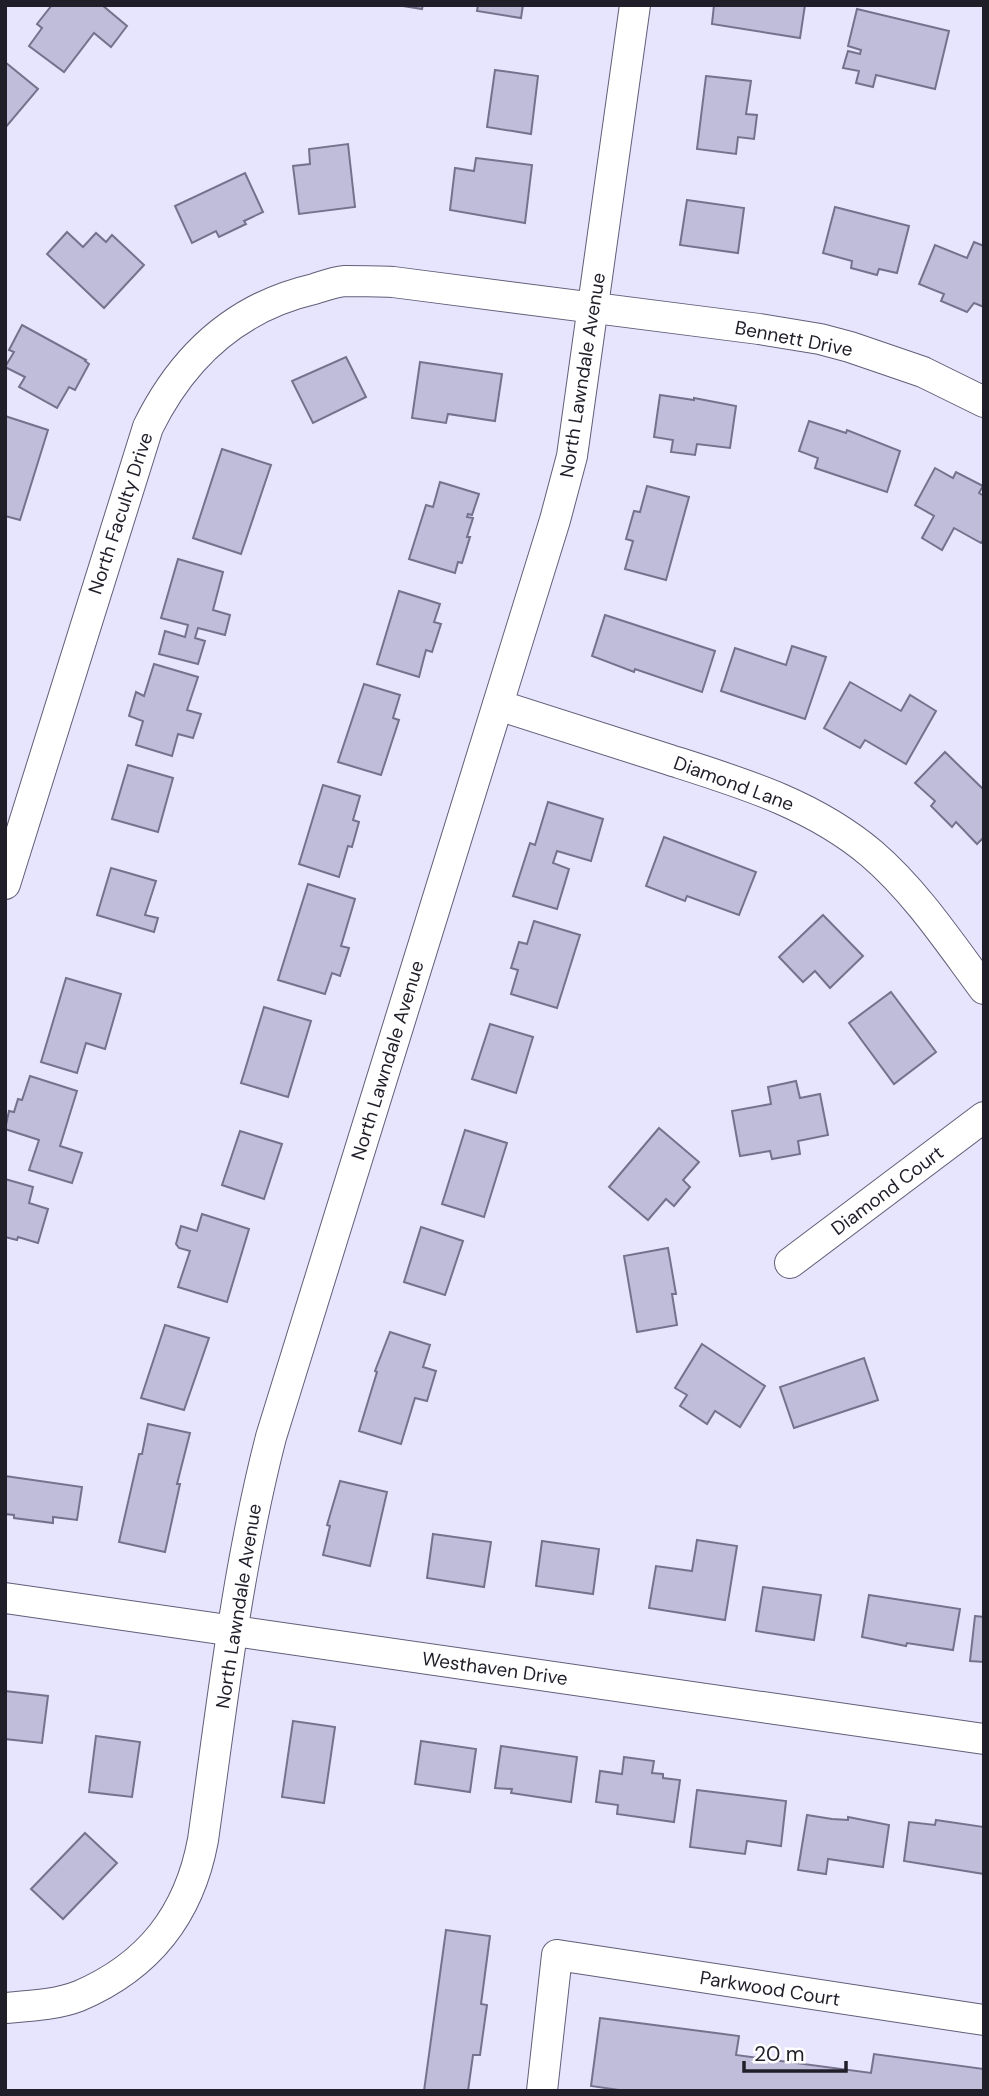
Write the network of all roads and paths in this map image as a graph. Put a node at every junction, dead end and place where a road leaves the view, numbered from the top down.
1 (635, 5) edge
2 (594, 307) junction
3 (984, 402) edge
4 (498, 705) junction
5 (5, 884) edge
6 (984, 989) edge
7 (984, 1117) edge
8 (790, 1263) dead end
9 (5, 1598) edge
10 (233, 1630) junction
11 (984, 1738) edge
12 (5, 2008) edge
13 (984, 2020) edge
14 (542, 2091) edge

1 - 2 street, North Lawndale Avenue
2 - 3 street, Bennett Drive
2 - 4 street, North Lawndale Avenue
2 - 5 street, North Faculty Drive
4 - 6 street, Diamond Lane
4 - 10 street, North Lawndale Avenue
7 - 8 street, Diamond Court
9 - 10 street, Westhaven Drive
10 - 11 street, Westhaven Drive
10 - 12 street, North Lawndale Avenue
13 - 14 street, Parkwood Court

